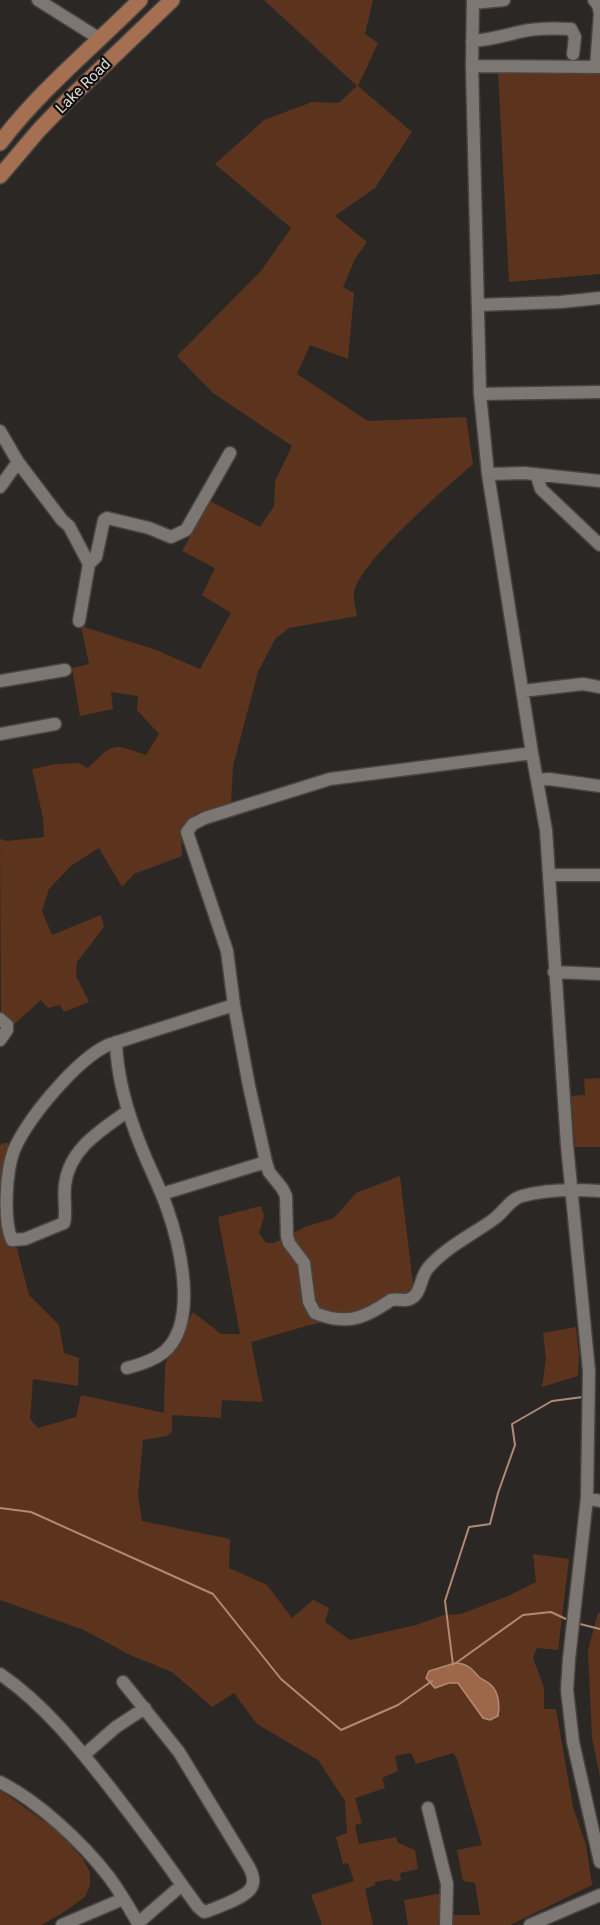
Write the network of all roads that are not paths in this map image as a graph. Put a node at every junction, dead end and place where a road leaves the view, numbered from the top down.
1 (38, 0) edge
2 (140, 0) edge
3 (172, 0) edge
4 (504, 0) edge
5 (594, 0) edge
6 (473, 2) edge
7 (100, 39) junction
8 (472, 41) junction
9 (573, 54) dead end
10 (472, 66) junction
11 (598, 67) edge
12 (0, 143) edge
13 (0, 176) edge
14 (600, 298) edge
15 (478, 305) junction
16 (600, 392) edge
17 (480, 394) junction
18 (0, 431) edge
19 (230, 453) dead end
20 (18, 462) junction
21 (488, 474) junction
22 (536, 474) junction
23 (600, 481) edge
24 (0, 487) edge
25 (600, 545) edge
26 (88, 564) junction
27 (78, 621) dead end
28 (64, 670) dead end
29 (0, 681) edge
30 (600, 687) edge
31 (522, 692) junction
32 (55, 724) dead end
33 (0, 734) edge
34 (532, 753) junction
35 (537, 780) junction
36 (600, 786) edge
37 (549, 874) junction
38 (600, 875) edge
39 (554, 972) junction
40 (600, 974) edge
41 (234, 1005) junction
42 (0, 1019) edge
43 (0, 1040) edge
44 (116, 1042) junction
45 (128, 1112) junction
46 (266, 1162) junction
47 (571, 1189) junction
48 (600, 1191) edge
49 (162, 1194) junction
50 (127, 1368) dead end
51 (595, 1460) edge
52 (594, 1500) edge
53 (0, 1674) edge
54 (123, 1682) dead end
55 (145, 1708) junction
56 (84, 1755) junction
57 (0, 1782) edge
58 (428, 1808) dead end
59 (600, 1862) edge
60 (182, 1885) junction
61 (600, 1895) edge
62 (123, 1899) junction
63 (138, 1924) edge
64 (62, 1925) edge
65 (446, 1925) edge
66 (530, 1925) edge

1 - 7 street
2 - 7 main road, Lake Road
3 - 13 main road, Lake Road
4 - 6 street
5 - 11 street
6 - 8 street
7 - 12 main road, Lake Road
8 - 9 street
8 - 10 street
10 - 11 street
10 - 15 street
14 - 15 street
15 - 17 street
16 - 17 street
17 - 21 street
18 - 20 street
19 - 26 street
20 - 24 street
20 - 26 street
21 - 22 street
21 - 31 street
22 - 23 street
22 - 25 street
26 - 27 street
28 - 29 street
30 - 31 street
31 - 34 street
32 - 33 street
34 - 35 street
34 - 41 street
35 - 36 street
35 - 37 street
37 - 38 street
37 - 39 street
39 - 40 street
39 - 47 street
41 - 44 street
41 - 46 street
42 - 43 street
44 - 45 street
44 - 45 street
45 - 49 street
46 - 47 street
46 - 49 street
47 - 48 street
47 - 51 street
49 - 50 street
51 - 52 street
52 - 59 street
53 - 56 street
54 - 55 street
55 - 56 street
55 - 60 street
56 - 60 street
57 - 62 street
58 - 65 street
60 - 63 street
61 - 66 street
62 - 63 street
62 - 64 street

